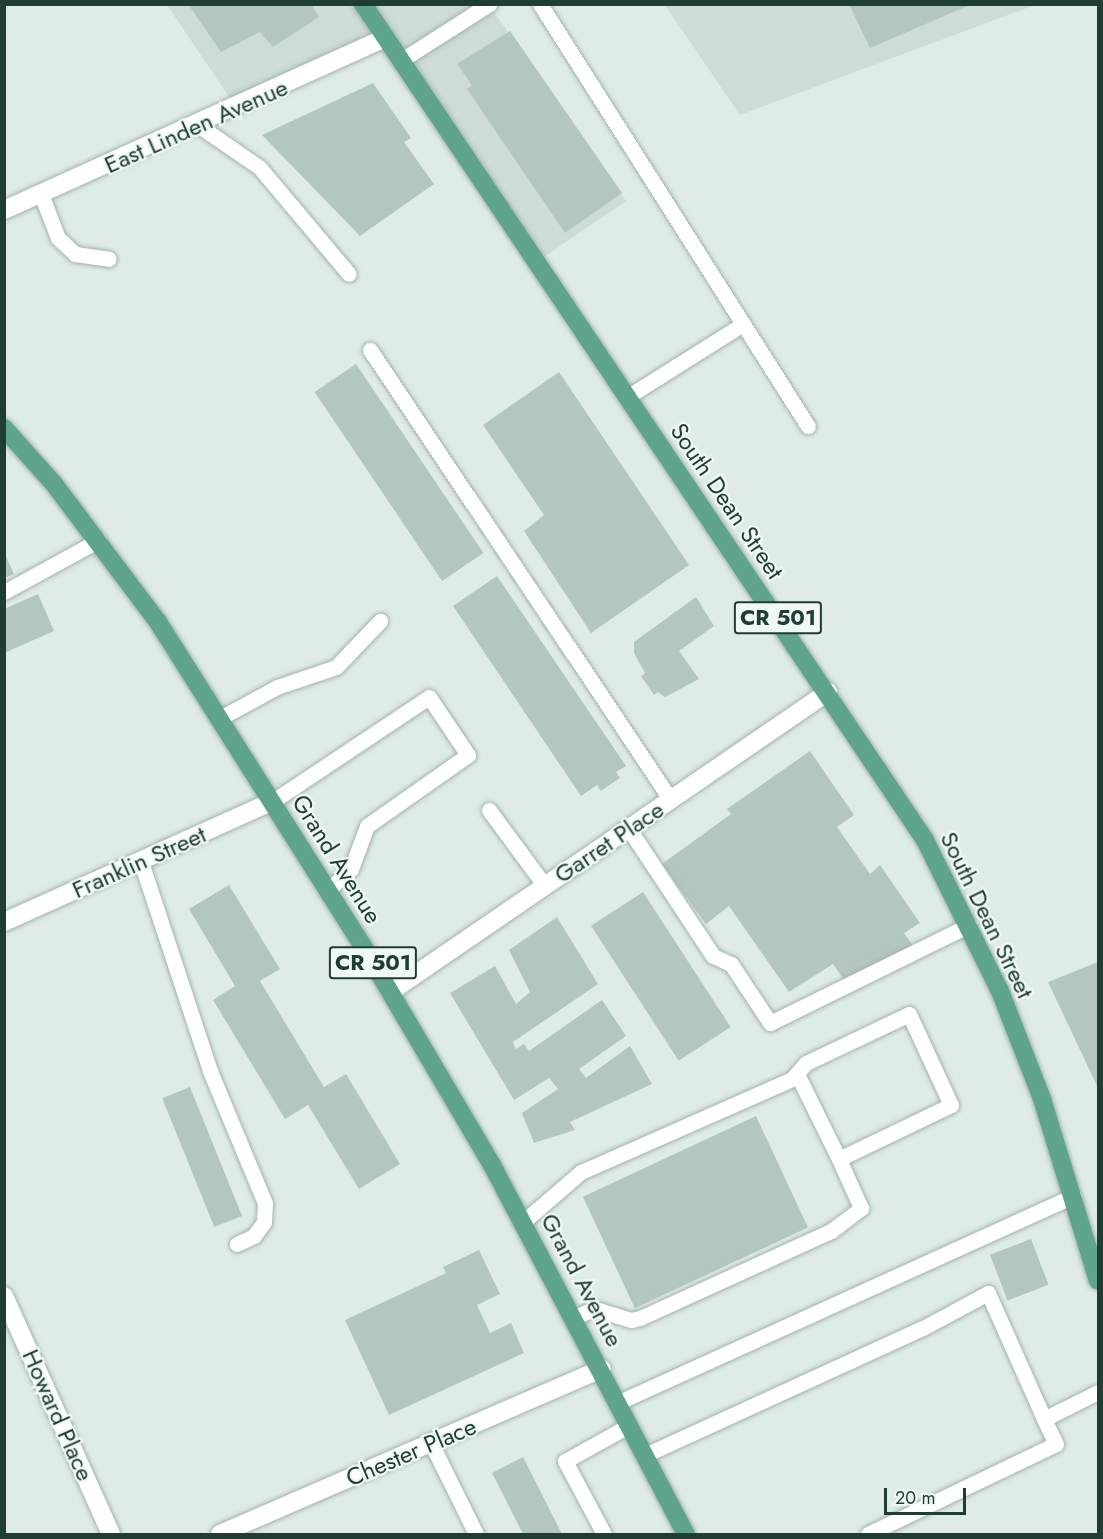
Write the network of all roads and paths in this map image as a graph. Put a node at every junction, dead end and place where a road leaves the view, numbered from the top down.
1 (363, 4) edge
2 (489, 4) edge
3 (540, 4) edge
4 (385, 38) junction
5 (400, 61) junction
6 (198, 125) junction
7 (41, 194) junction
8 (5, 210) edge
9 (109, 258) dead end
10 (349, 274) dead end
11 (743, 324) junction
12 (370, 350) dead end
13 (627, 397) junction
14 (808, 426) dead end
15 (4, 428) edge
16 (99, 540) junction
17 (4, 592) edge
18 (380, 621) dead end
19 (828, 692) junction
20 (220, 718) junction
21 (671, 800) junction
22 (273, 801) junction
23 (489, 810) dead end
24 (629, 829) junction
25 (141, 862) junction
26 (545, 886) junction
27 (328, 890) junction
28 (4, 922) edge
29 (969, 925) junction
30 (390, 992) junction
31 (797, 1074) junction
32 (839, 1158) junction
33 (1074, 1196) junction
34 (523, 1222) junction
35 (237, 1244) dead end
36 (1098, 1281) edge
37 (4, 1296) edge
38 (574, 1317) junction
39 (602, 1369) junction
40 (1098, 1392) edge
41 (619, 1402) junction
42 (1044, 1419) junction
43 (630, 1425) junction
44 (431, 1443) junction
45 (645, 1455) junction
46 (111, 1534) edge
47 (220, 1534) edge
48 (476, 1534) edge
49 (604, 1534) edge
50 (686, 1534) edge
51 (868, 1534) edge

1 - 4 main road, South Dean Street / CR 501
2 - 5 lane
3 - 11 lane
4 - 5 main road, South Dean Street / CR 501
4 - 6 street, East Linden Avenue
5 - 13 main road, South Dean Street / CR 501
6 - 7 street, East Linden Avenue
6 - 10 lane
7 - 8 street, East Linden Avenue
7 - 9 lane
11 - 13 lane
11 - 14 lane
12 - 21 lane
13 - 19 main road, South Dean Street / CR 501
15 - 16 main road, Grand Avenue / CR 501
16 - 17 lane
16 - 20 main road, Grand Avenue / CR 501
18 - 20 lane
19 - 21 street, Garret Place
19 - 29 main road, South Dean Street / CR 501
20 - 22 main road, Grand Avenue / CR 501
21 - 24 street, Garret Place
22 - 25 street, Franklin Street
22 - 27 main road, Grand Avenue / CR 501
22 - 27 lane
23 - 26 lane
24 - 26 street, Garret Place
24 - 29 lane
25 - 28 street, Franklin Street
25 - 35 lane
26 - 30 street, Garret Place
27 - 30 main road, Grand Avenue / CR 501
29 - 33 main road, South Dean Street / CR 501
30 - 34 main road, Grand Avenue / CR 501
31 - 32 lane
31 - 32 lane
31 - 34 lane
32 - 38 lane
33 - 36 main road, South Dean Street / CR 501
33 - 41 lane
34 - 38 main road, Grand Avenue / CR 501
37 - 46 street, Howard Place
38 - 39 main road, Grand Avenue / CR 501
39 - 41 main road, Grand Avenue / CR 501
39 - 44 street, Chester Place
40 - 42 lane
41 - 43 main road, Grand Avenue / CR 501
42 - 45 lane
42 - 51 lane
43 - 45 main road, Grand Avenue / CR 501
43 - 49 lane
44 - 47 street, Chester Place
44 - 48 lane
45 - 50 main road, Grand Avenue / CR 501

